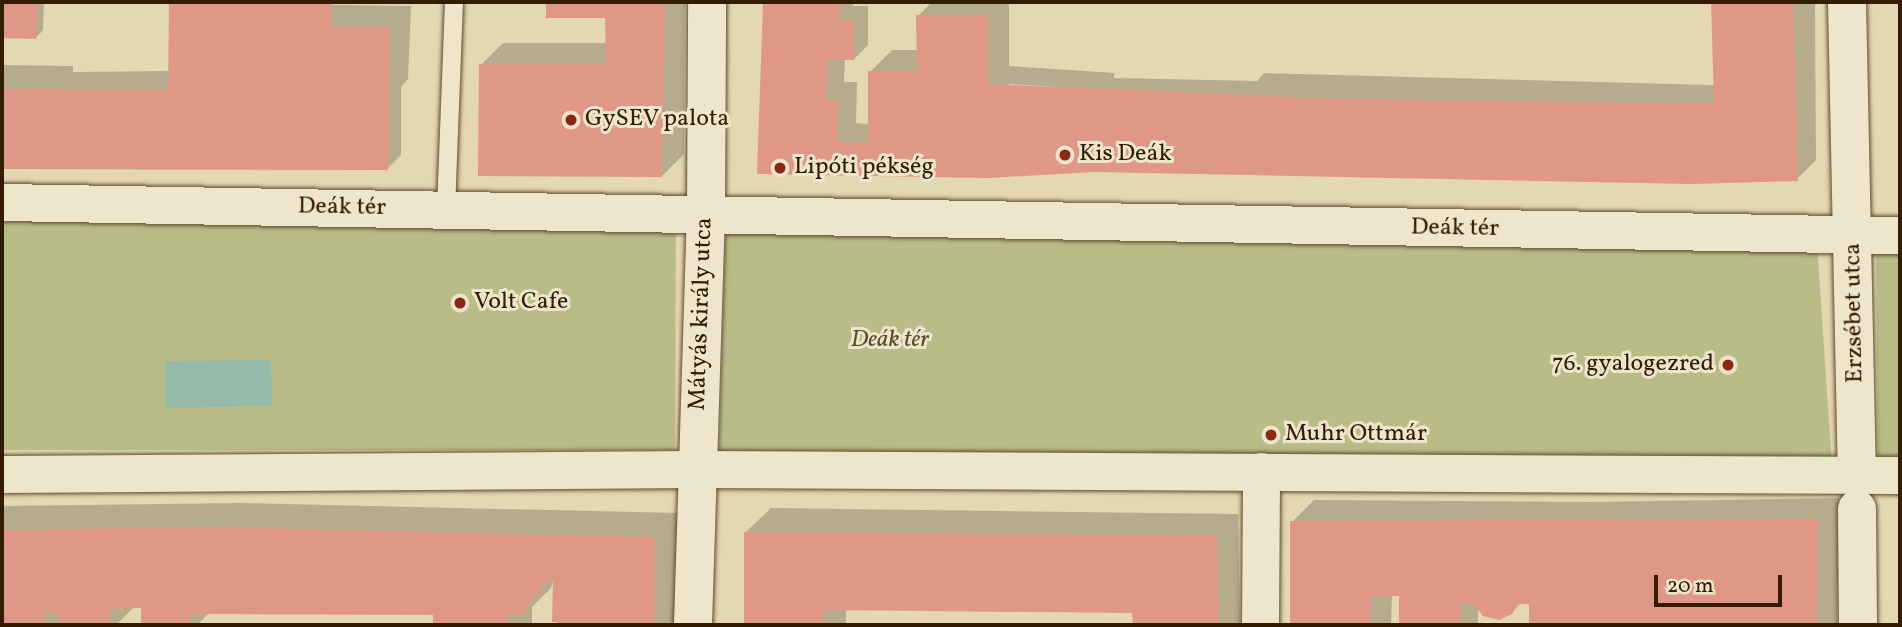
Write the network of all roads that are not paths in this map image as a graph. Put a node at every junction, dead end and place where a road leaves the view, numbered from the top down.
1 (454, 2) edge
2 (707, 2) edge
3 (1847, 2) edge
4 (2, 202) edge
5 (446, 210) junction
6 (706, 216) junction
7 (1900, 235) edge
8 (1853, 236) junction
9 (697, 469) junction
10 (1261, 471) junction
11 (2, 474) edge
12 (1900, 475) edge
13 (1857, 491) junction
14 (693, 625) edge
15 (1260, 625) edge
16 (1858, 625) edge

1 - 5 lane
2 - 6 street, Mátyás király utca
3 - 8 street, Erzsébet utca
4 - 5 street, Deák tér
5 - 6 street, Deák tér
6 - 8 street, Deák tér
6 - 9 street, Mátyás király utca
7 - 8 street, Deák tér
8 - 13 street, Erzsébet utca
9 - 10 street
9 - 11 street
9 - 14 street, Mátyás király utca
10 - 13 street
10 - 15 street
12 - 13 street
13 - 16 street, Erzsébet utca

